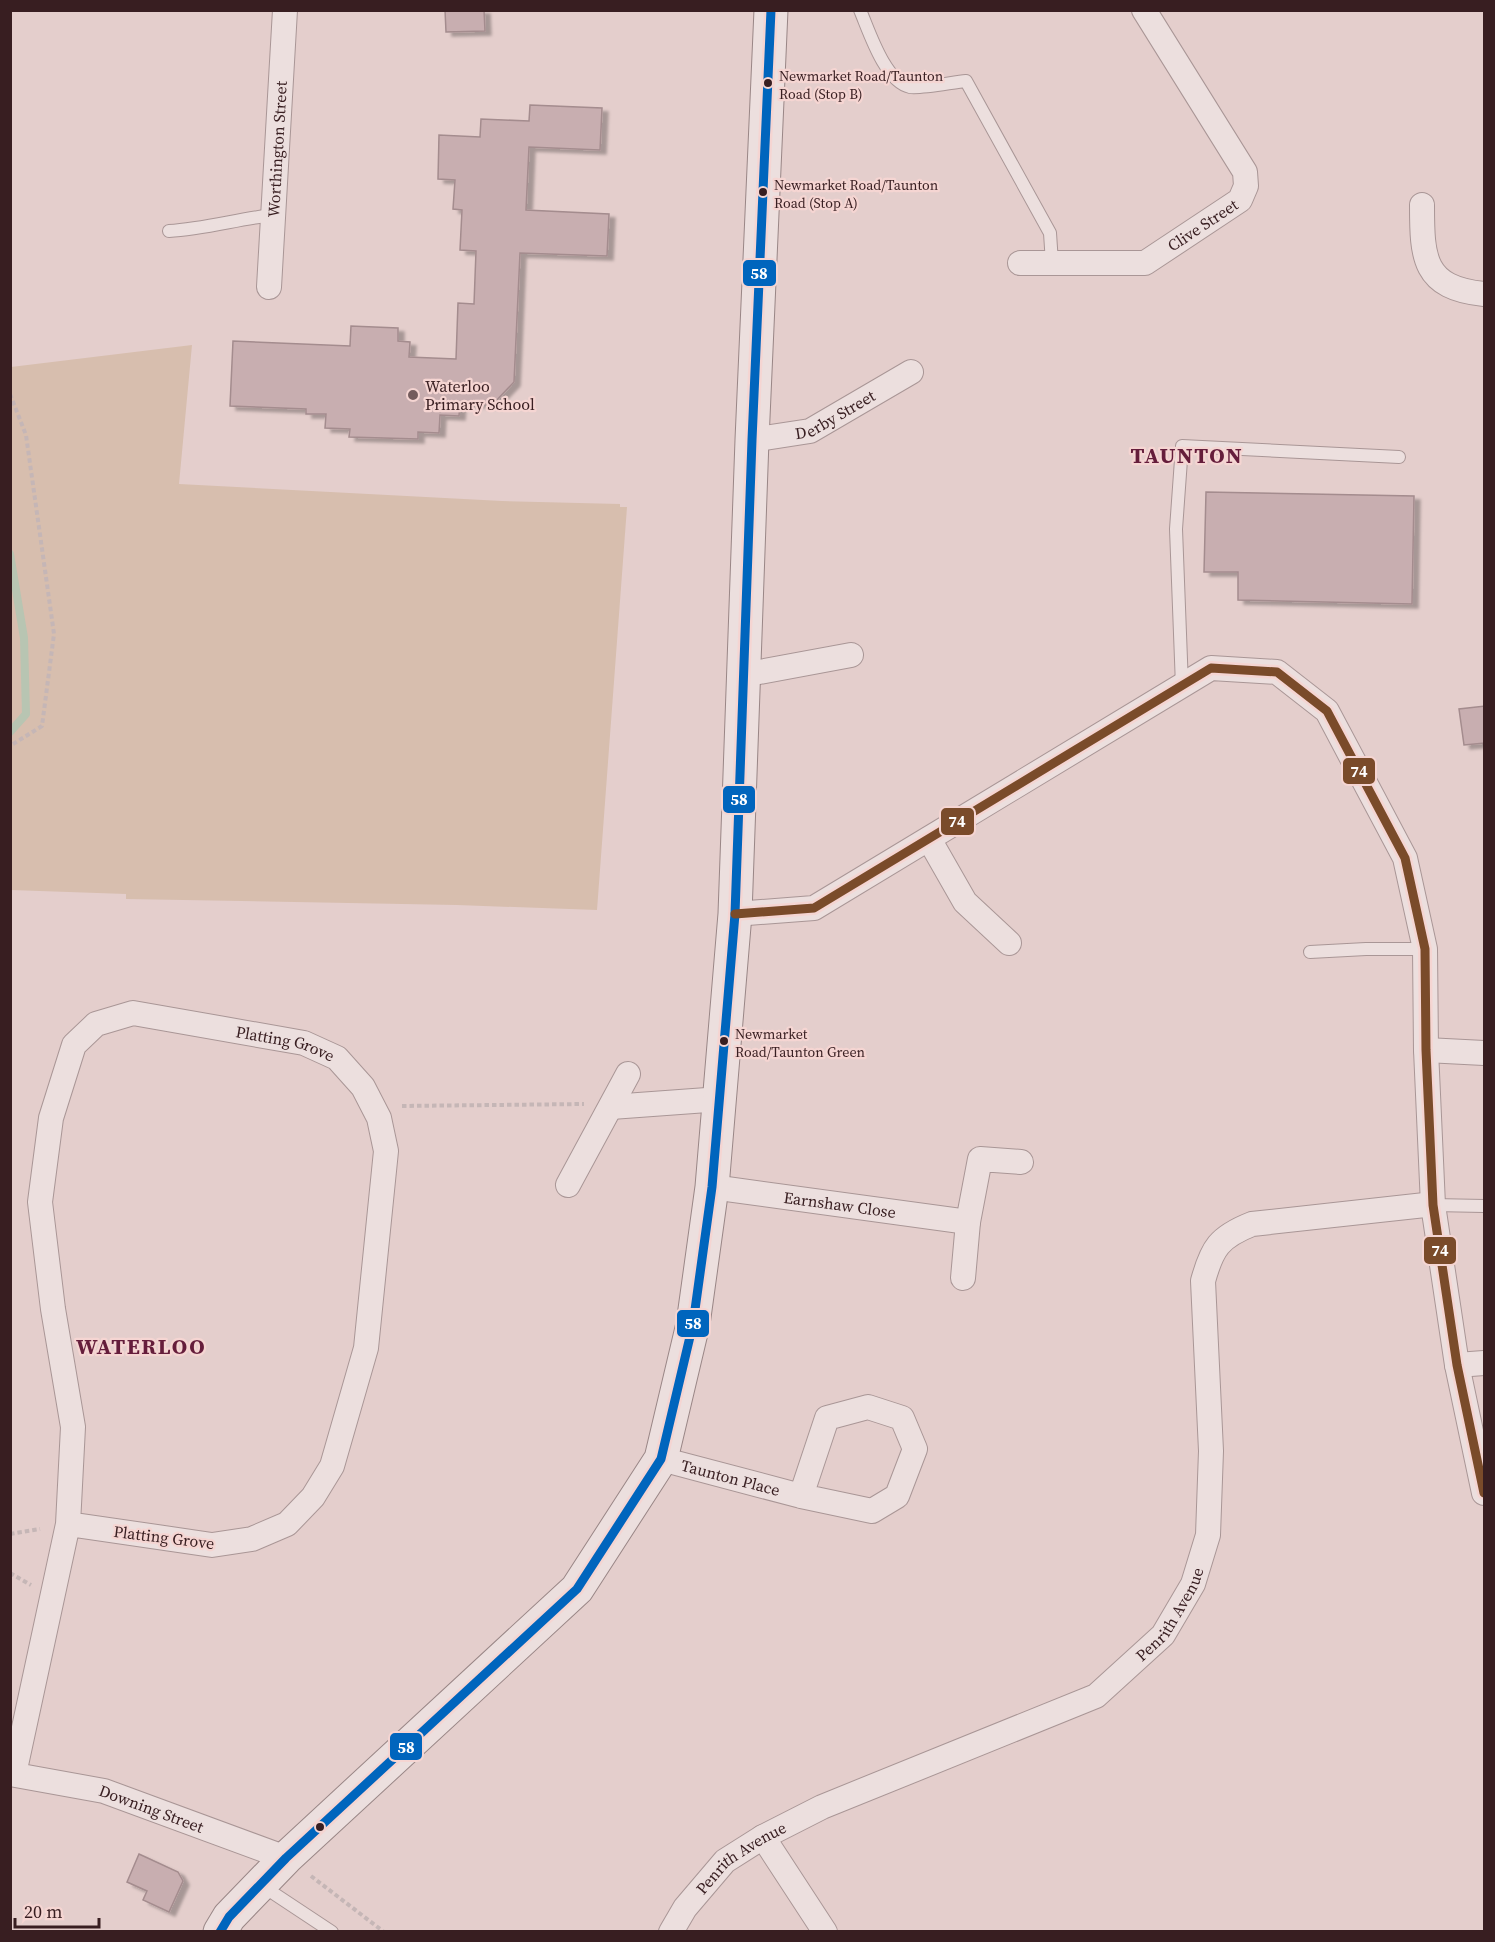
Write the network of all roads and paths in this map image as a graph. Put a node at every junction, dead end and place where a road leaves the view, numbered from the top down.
1 (285, 10) edge
2 (771, 10) edge
3 (860, 10) edge
4 (1144, 10) edge
5 (1422, 205) dead end
6 (273, 215) junction
7 (169, 231) dead end
8 (1020, 263) dead end
9 (1052, 263) junction
10 (268, 287) dead end
11 (1485, 294) edge
12 (911, 372) dead end
13 (10, 394) edge
14 (752, 440) junction
15 (1399, 458) dead end
16 (851, 655) dead end
17 (743, 675) junction
18 (1182, 686) junction
19 (10, 746) edge
20 (929, 839) junction
21 (735, 914) junction
22 (1009, 944) dead end
23 (1425, 950) junction
24 (1310, 952) dead end
25 (1426, 1050) junction
26 (1485, 1053) edge
27 (628, 1074) dead end
28 (721, 1099) junction
29 (611, 1107) junction
30 (376, 1113) junction
31 (1021, 1162) dead end
32 (568, 1185) dead end
33 (712, 1188) junction
34 (1433, 1205) junction
35 (1485, 1206) edge
36 (968, 1222) junction
37 (963, 1278) dead end
38 (1485, 1364) edge
39 (1457, 1365) junction
40 (661, 1459) junction
41 (1485, 1493) edge
42 (801, 1496) junction
43 (68, 1524) junction
44 (12, 1774) edge
45 (763, 1837) junction
46 (286, 1858) junction
47 (260, 1884) junction
48 (220, 1932) edge
49 (332, 1932) edge
50 (384, 1932) edge
51 (671, 1932) edge
52 (825, 1932) edge

1 - 6 street, Worthington Street
2 - 14 street
3 - 9 lane
4 - 9 street, Clive Street
5 - 11 street
6 - 7 lane
6 - 10 street, Worthington Street
8 - 9 street, Clive Street
12 - 14 street, Derby Street
13 - 19 path
14 - 17 street
15 - 18 lane
16 - 17 street
17 - 21 street
18 - 20 street
18 - 23 street
20 - 21 street
20 - 22 street
21 - 28 street
23 - 24 lane
23 - 25 street
25 - 26 street
25 - 34 street
27 - 29 street
28 - 29 street
28 - 33 street
29 - 30 path
29 - 32 street
30 - 43 street, Platting Grove
30 - 43 street, Platting Grove
31 - 36 street
33 - 36 street, Earnshaw Close
33 - 40 street
34 - 35 lane
34 - 39 street
34 - 45 street, Penrith Avenue
36 - 37 street
38 - 39 street
39 - 41 street
40 - 42 street, Taunton Place
40 - 46 street
42 - 42 street, Taunton Place
43 - 44 street, Platting Grove
44 - 46 street, Downing Street
45 - 51 street, Penrith Avenue
45 - 52 street
46 - 47 street
46 - 50 path
47 - 48 street
47 - 49 lane

